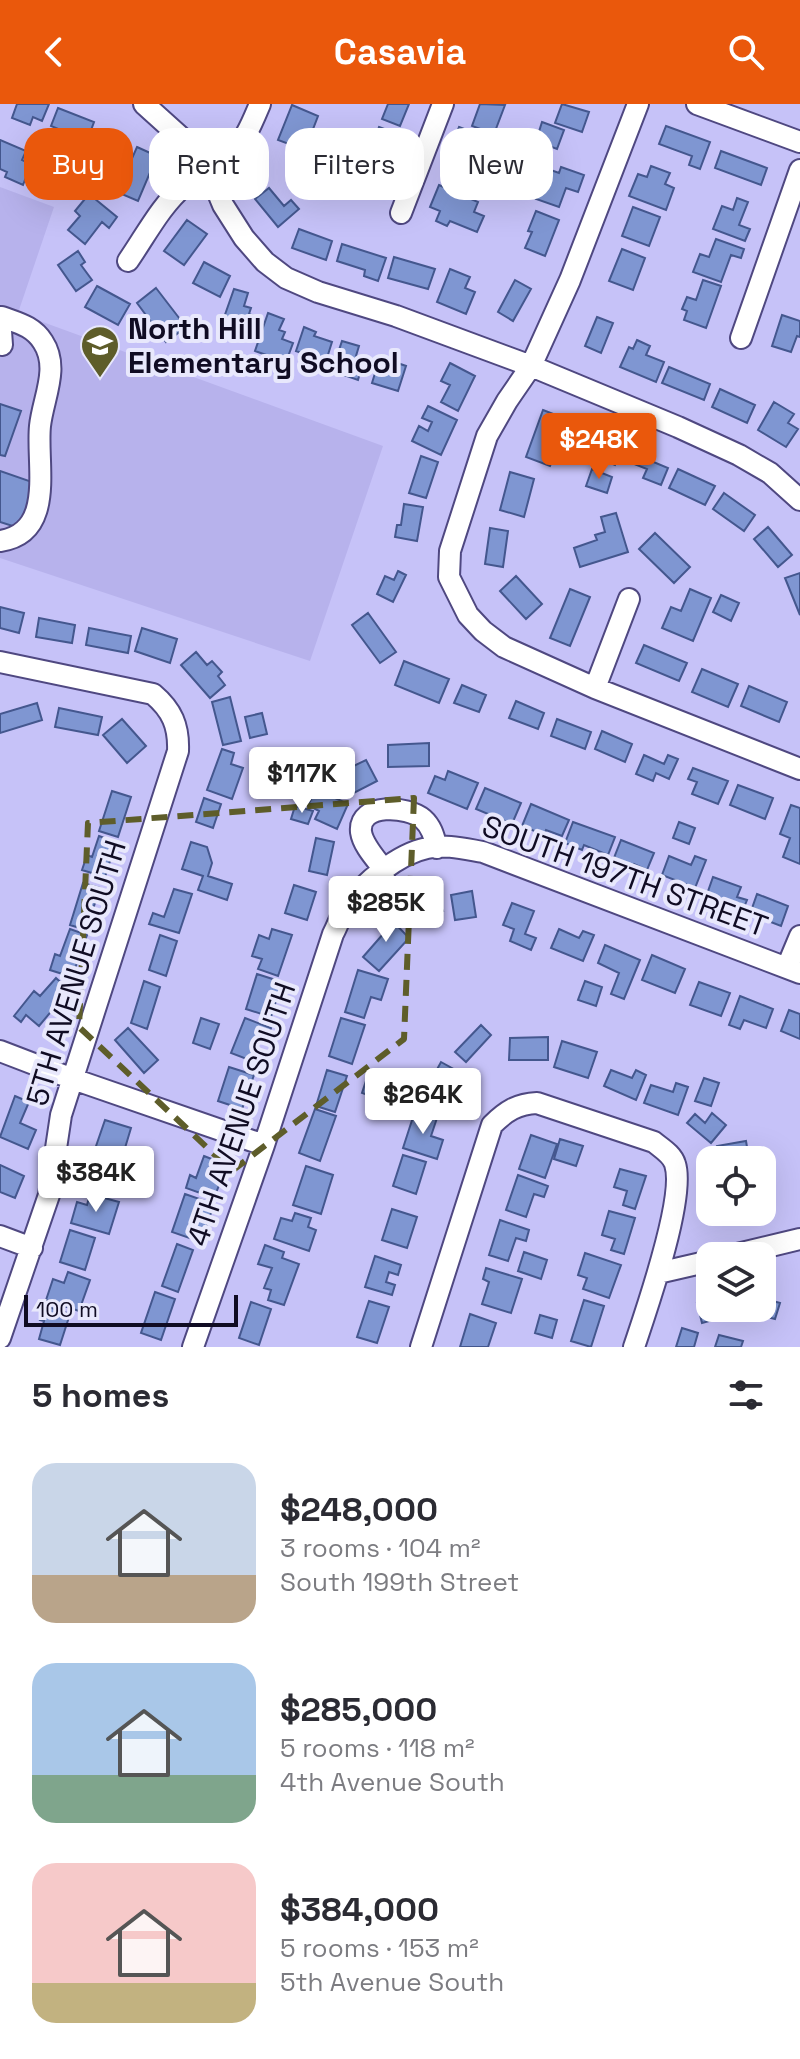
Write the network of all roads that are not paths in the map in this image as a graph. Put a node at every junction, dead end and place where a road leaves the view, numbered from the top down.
1 (144, 104) edge
2 (260, 104) edge
3 (443, 104) edge
4 (638, 104) edge
5 (697, 104) edge
6 (171, 128) edge
7 (250, 128) edge
8 (800, 142) edge
9 (800, 170) edge
10 (169, 200) edge
11 (221, 200) edge
12 (401, 213) dead end
13 (128, 261) dead end
14 (1, 317) edge
15 (741, 338) dead end
16 (2, 345) edge
17 (531, 366) junction
18 (800, 500) edge
19 (0, 541) edge
20 (629, 599) dead end
21 (0, 662) edge
22 (595, 688) junction
23 (800, 769) edge
24 (437, 848) junction
25 (385, 871) junction
26 (800, 936) edge
27 (794, 970) edge
28 (0, 1051) edge
29 (73, 1079) junction
30 (264, 1145) junction
31 (0, 1236) edge
32 (800, 1239) edge
33 (776, 1245) edge
34 (32, 1248) junction
35 (696, 1264) edge
36 (658, 1273) junction
37 (0, 1338) edge
38 (193, 1347) edge
39 (421, 1347) edge
40 (634, 1347) edge

1 - 6 street
2 - 7 street
3 - 12 street
4 - 17 street
5 - 8 street
9 - 15 street
10 - 13 street
11 - 17 street
14 - 16 street
14 - 19 street
17 - 18 street
17 - 22 street
20 - 22 street
21 - 29 street, 5TH AVENUE SOUTH
22 - 23 street
24 - 25 street, SOUTH 197TH STREET
24 - 25 street
24 - 27 street, SOUTH 197TH STREET
25 - 30 street, 4TH AVENUE SOUTH
26 - 27 street
28 - 29 street
29 - 30 street
29 - 34 street, 5TH AVENUE SOUTH
30 - 38 street, 4TH AVENUE SOUTH
31 - 34 street
32 - 33 street
34 - 37 street, 5TH AVENUE SOUTH
35 - 36 street
36 - 39 street
36 - 40 street

